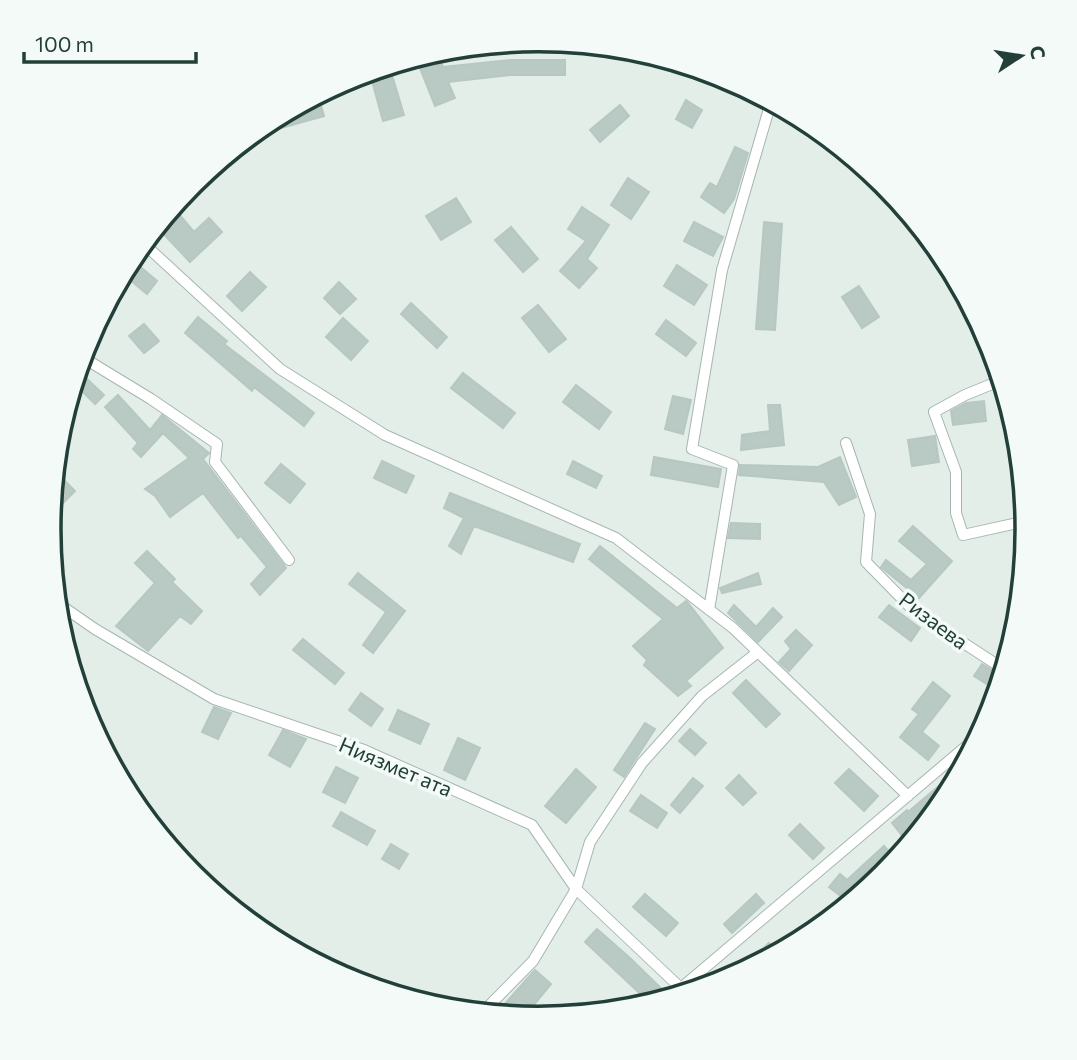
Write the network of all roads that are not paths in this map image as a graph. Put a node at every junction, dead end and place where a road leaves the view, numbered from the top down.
1 (768, 111) edge
2 (152, 250) edge
3 (91, 363) edge
4 (993, 384) edge
5 (846, 443) dead end
6 (1016, 523) edge
7 (289, 560) dead end
8 (68, 610) edge
9 (709, 610) junction
10 (758, 652) junction
11 (997, 665) edge
12 (962, 750) edge
13 (908, 796) junction
14 (576, 889) junction
15 (696, 980) edge
16 (679, 986) edge
17 (490, 1004) edge

1 - 9 street
2 - 9 street
3 - 7 street
4 - 6 street
5 - 11 street, Ризаева
8 - 14 street, Ниязмет ата
9 - 10 street
10 - 13 street
10 - 14 street
12 - 13 street
13 - 15 street
14 - 16 street, Ниязмет ата
14 - 17 street

